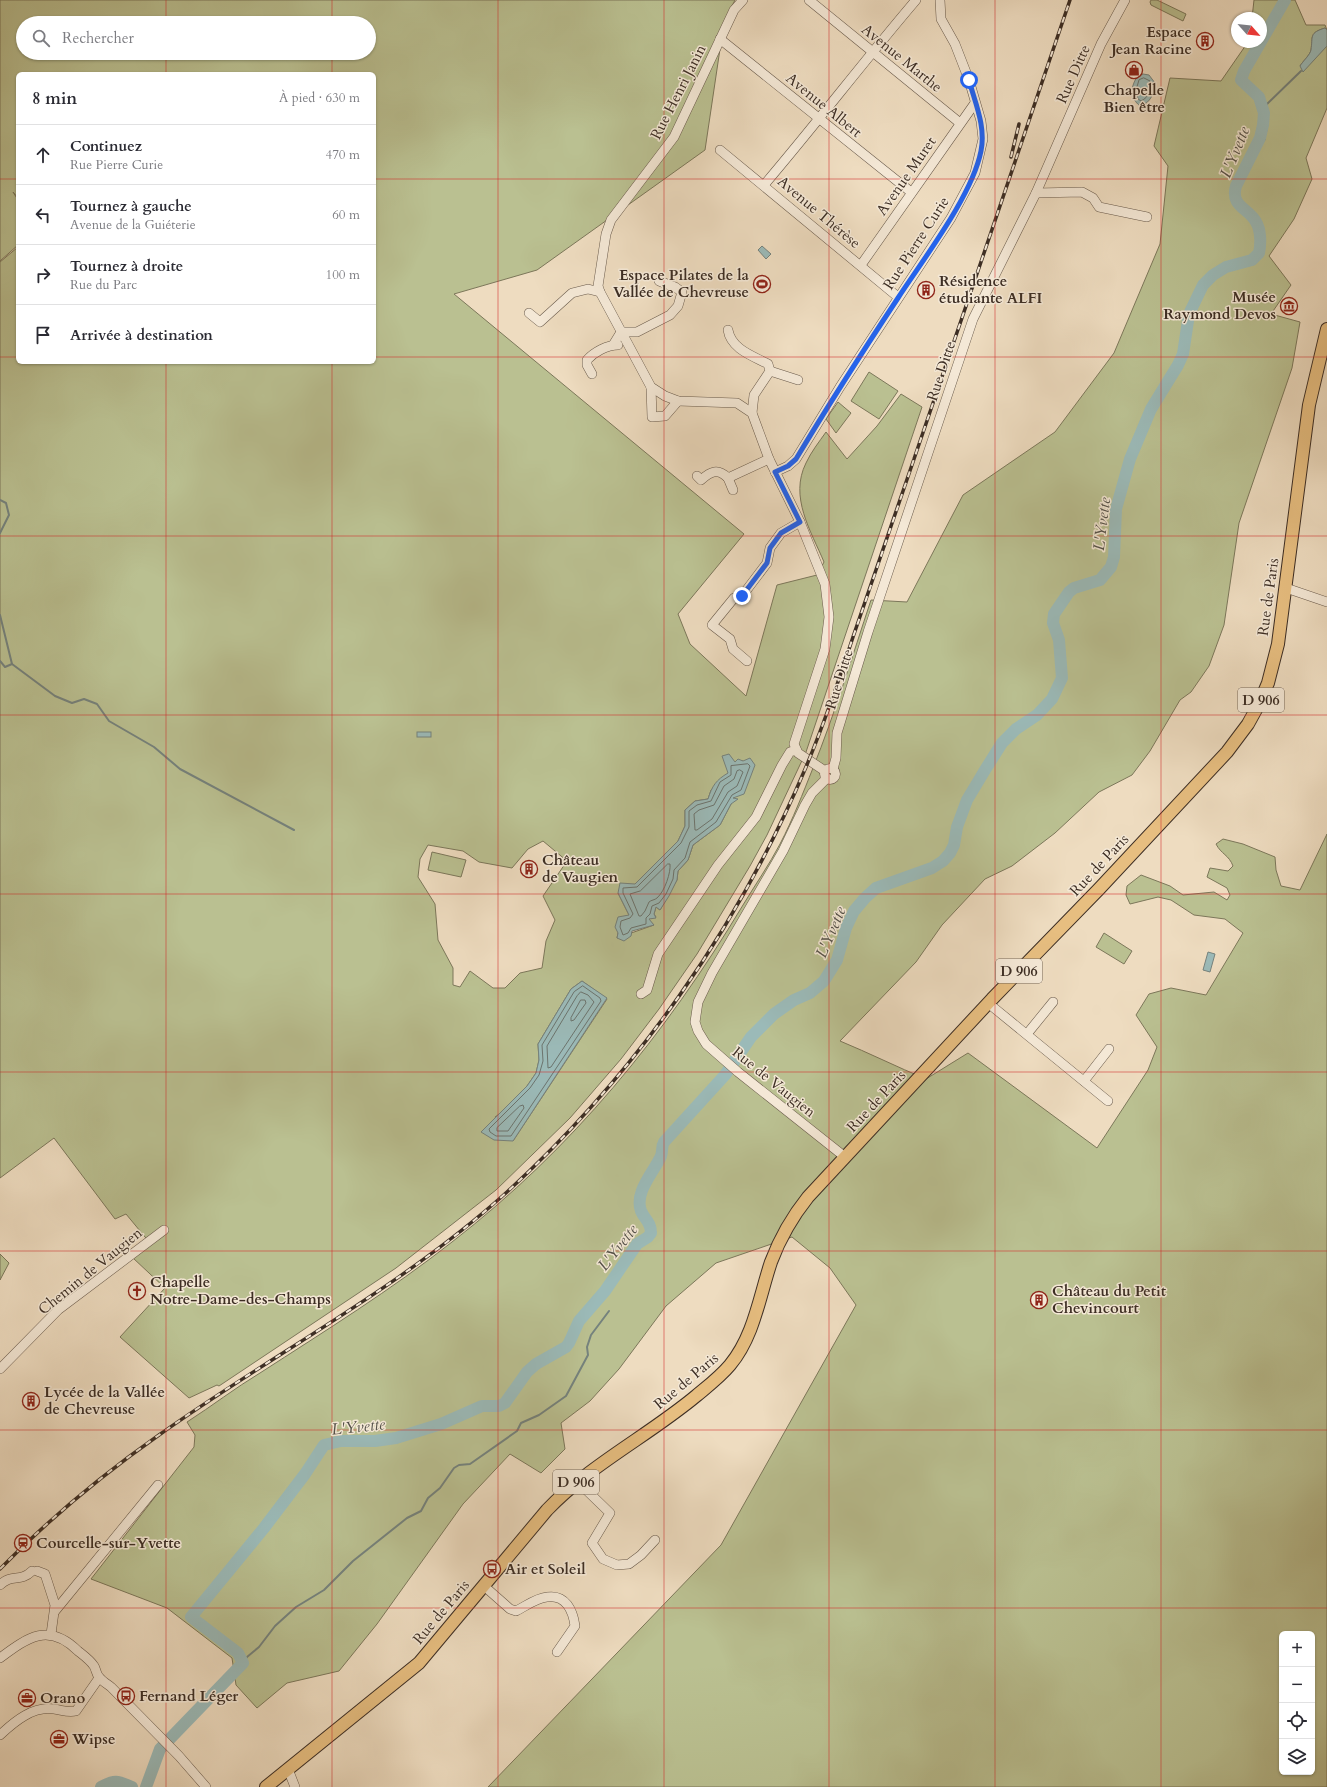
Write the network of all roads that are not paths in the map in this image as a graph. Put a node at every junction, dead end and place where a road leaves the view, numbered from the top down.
1 (743, 0) edge
2 (808, 0) edge
3 (916, 0) edge
4 (940, 0) edge
5 (1125, 0) edge
6 (720, 39) junction
7 (872, 52) junction
8 (975, 103) junction
9 (820, 119) junction
10 (960, 123) junction
11 (720, 150) dead end
12 (764, 185) junction
13 (911, 192) junction
14 (1036, 193) junction
15 (1147, 217) dead end
16 (861, 266) junction
17 (659, 281) dead end
18 (594, 291) junction
19 (898, 297) junction
20 (529, 313) dead end
21 (728, 330) dead end
22 (1327, 330) edge
23 (621, 332) junction
24 (637, 332) junction
25 (613, 345) junction
26 (628, 346) junction
27 (770, 371) junction
28 (592, 374) dead end
29 (798, 380) dead end
30 (651, 387) junction
31 (754, 395) junction
32 (678, 401) junction
33 (737, 403) junction
34 (752, 412) junction
35 (769, 459) junction
36 (775, 472) junction
37 (697, 476) dead end
38 (728, 478) junction
39 (733, 490) dead end
40 (800, 522) junction
41 (1286, 588) junction
42 (1327, 602) edge
43 (747, 661) dead end
44 (796, 750) junction
45 (828, 773) junction
46 (641, 994) dead end
47 (1053, 1002) dead end
48 (988, 1003) junction
49 (1027, 1034) junction
50 (1109, 1049) dead end
51 (1084, 1081) junction
52 (1108, 1101) dead end
53 (845, 1157) junction
54 (164, 1230) dead end
55 (0, 1369) edge
56 (577, 1481) junction
57 (158, 1485) dead end
58 (655, 1540) dead end
59 (0, 1585) edge
60 (484, 1586) junction
61 (55, 1611) junction
62 (51, 1634) junction
63 (557, 1652) dead end
64 (0, 1658) edge
65 (99, 1678) junction
66 (0, 1735) edge
67 (288, 1769) junction
68 (206, 1787) edge
69 (266, 1787) edge
70 (295, 1787) edge

1 - 6 street, Rue Henri Janin
2 - 7 street, Avenue Marthe
3 - 7 street
4 - 8 street, Rue Pierre Curie
5 - 14 street, Rue Ditte
6 - 9 street, Avenue Albert
6 - 18 street, Rue Henri Janin
7 - 9 street
7 - 10 street, Avenue Marthe
8 - 10 street, Avenue Muret
8 - 19 street, Rue Pierre Curie
9 - 12 street
9 - 13 street, Avenue Albert
10 - 13 street, Avenue Muret
11 - 12 street, Avenue Thérèse
12 - 16 street, Avenue Thérèse
13 - 16 street, Avenue Muret
14 - 15 street
14 - 45 street, Rue Ditte
16 - 19 street, Avenue Thérèse
17 - 24 street
18 - 20 street
18 - 23 street, Rue Henri Janin
19 - 36 street, Rue Pierre Curie
21 - 27 street
22 - 41 main road, Rue de Paris / D 906
23 - 24 street
23 - 25 street
23 - 26 street, Rue Henri Janin
24 - 26 street
25 - 26 street
25 - 28 street
26 - 30 street, Rue Henri Janin
27 - 29 street
27 - 31 street
30 - 32 street
30 - 32 street
31 - 33 street
31 - 34 street
32 - 33 street
33 - 34 street
34 - 35 street
35 - 36 street
35 - 38 street
36 - 40 street
37 - 38 street
38 - 39 street
40 - 43 street
40 - 44 street
41 - 42 street
41 - 48 main road, Rue de Paris / D 906
44 - 45 street
44 - 46 street
45 - 53 street, Rue de Vaugien
47 - 49 street
48 - 49 street
48 - 53 main road, Rue de Paris / D 906
49 - 51 street
50 - 51 street
51 - 52 street
53 - 56 main road, Rue de Paris / D 906
54 - 55 street, Chemin de Vaugien
56 - 58 street
56 - 60 main road, Rue de Paris / D 906
57 - 61 street
59 - 61 street
60 - 63 street
60 - 67 main road, Rue de Paris / D 906
61 - 62 street
62 - 64 street
62 - 65 street
65 - 66 street
65 - 68 street
67 - 69 main road, Rue de Paris / D 906
67 - 70 street

